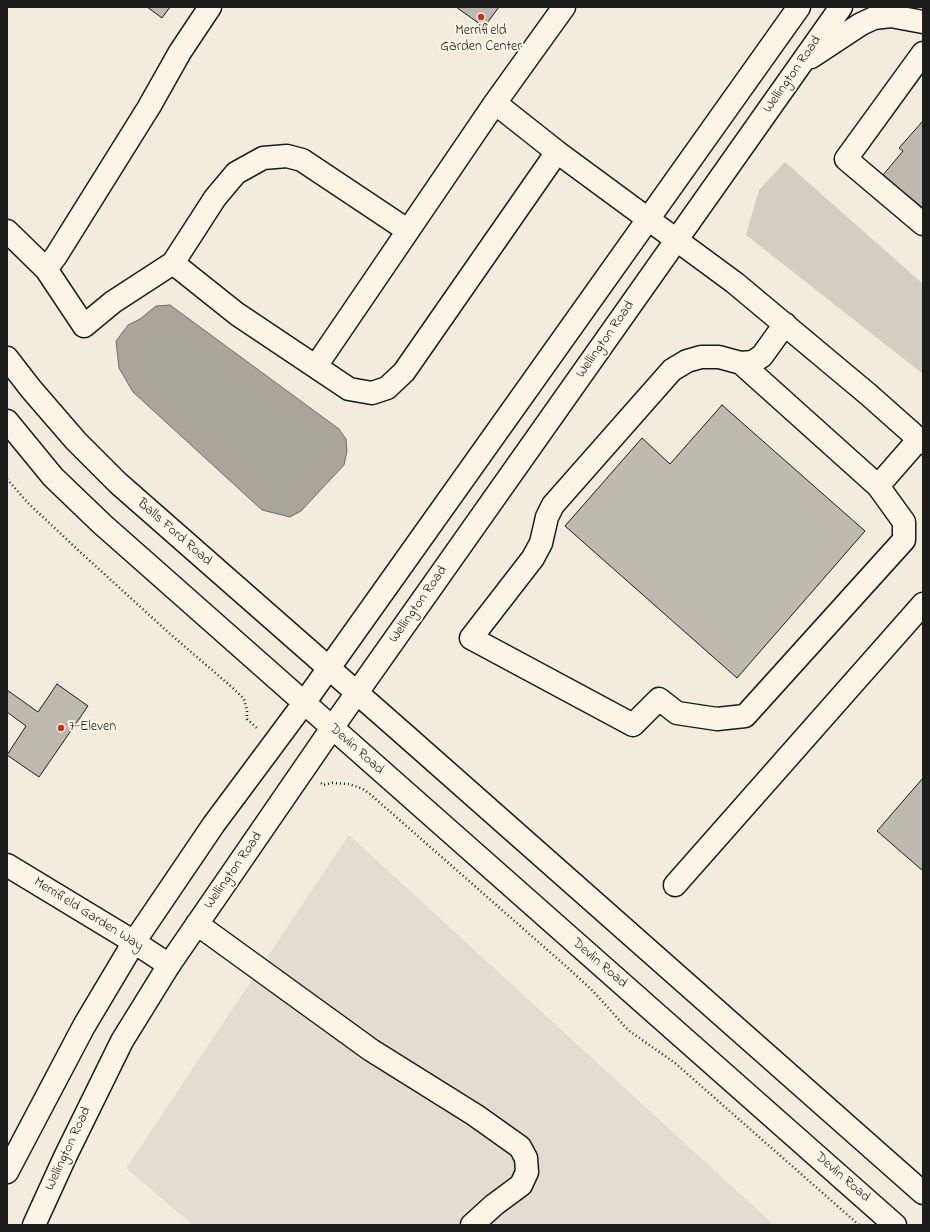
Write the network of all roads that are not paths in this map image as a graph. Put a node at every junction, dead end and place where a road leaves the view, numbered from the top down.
1 (210, 7) edge
2 (564, 7) edge
3 (799, 7) edge
4 (841, 7) edge
5 (923, 22) edge
6 (923, 53) edge
7 (801, 63) junction
8 (495, 103) junction
9 (557, 152) junction
10 (648, 219) junction
11 (923, 224) edge
12 (407, 230) junction
13 (7, 231) edge
14 (676, 240) junction
15 (173, 263) junction
16 (46, 269) junction
17 (785, 324) junction
18 (7, 358) edge
19 (741, 363) junction
20 (316, 366) junction
21 (7, 421) edge
22 (921, 441) edge
23 (878, 486) junction
24 (923, 604) edge
25 (329, 668) junction
26 (357, 693) junction
27 (304, 703) junction
28 (332, 728) junction
29 (7, 865) edge
30 (675, 886) dead end
31 (197, 924) junction
32 (134, 942) junction
33 (169, 965) junction
34 (7, 1172) edge
35 (923, 1193) edge
36 (34, 1225) edge
37 (472, 1225) edge
38 (895, 1225) edge

1 - 16 main road
2 - 8 main road
3 - 10 main road
4 - 7 main road, Wellington Road
5 - 7 main road
6 - 11 main road
7 - 14 main road, Wellington Road
8 - 9 main road
8 - 12 main road
9 - 10 main road
9 - 20 main road
10 - 14 main road
10 - 25 main road
12 - 15 main road
12 - 20 main road
13 - 16 main road
14 - 17 main road
14 - 26 main road, Wellington Road
15 - 16 main road
15 - 20 main road
17 - 19 main road
17 - 22 main road
18 - 25 main road, Balls Ford Road
19 - 23 main road
19 - 23 main road
21 - 27 main road
22 - 23 main road
24 - 30 main road
25 - 26 main road, Balls Ford Road
25 - 27 main road
26 - 28 main road, Wellington Road
26 - 35 main road
27 - 28 main road, Devlin Road
27 - 32 main road
28 - 31 main road, Wellington Road
28 - 38 main road, Devlin Road
29 - 32 main road, Merrifield Garden Way
31 - 33 main road, Wellington Road
31 - 37 main road
32 - 33 main road, Merrifield Garden Way
32 - 34 main road
33 - 36 main road, Wellington Road

